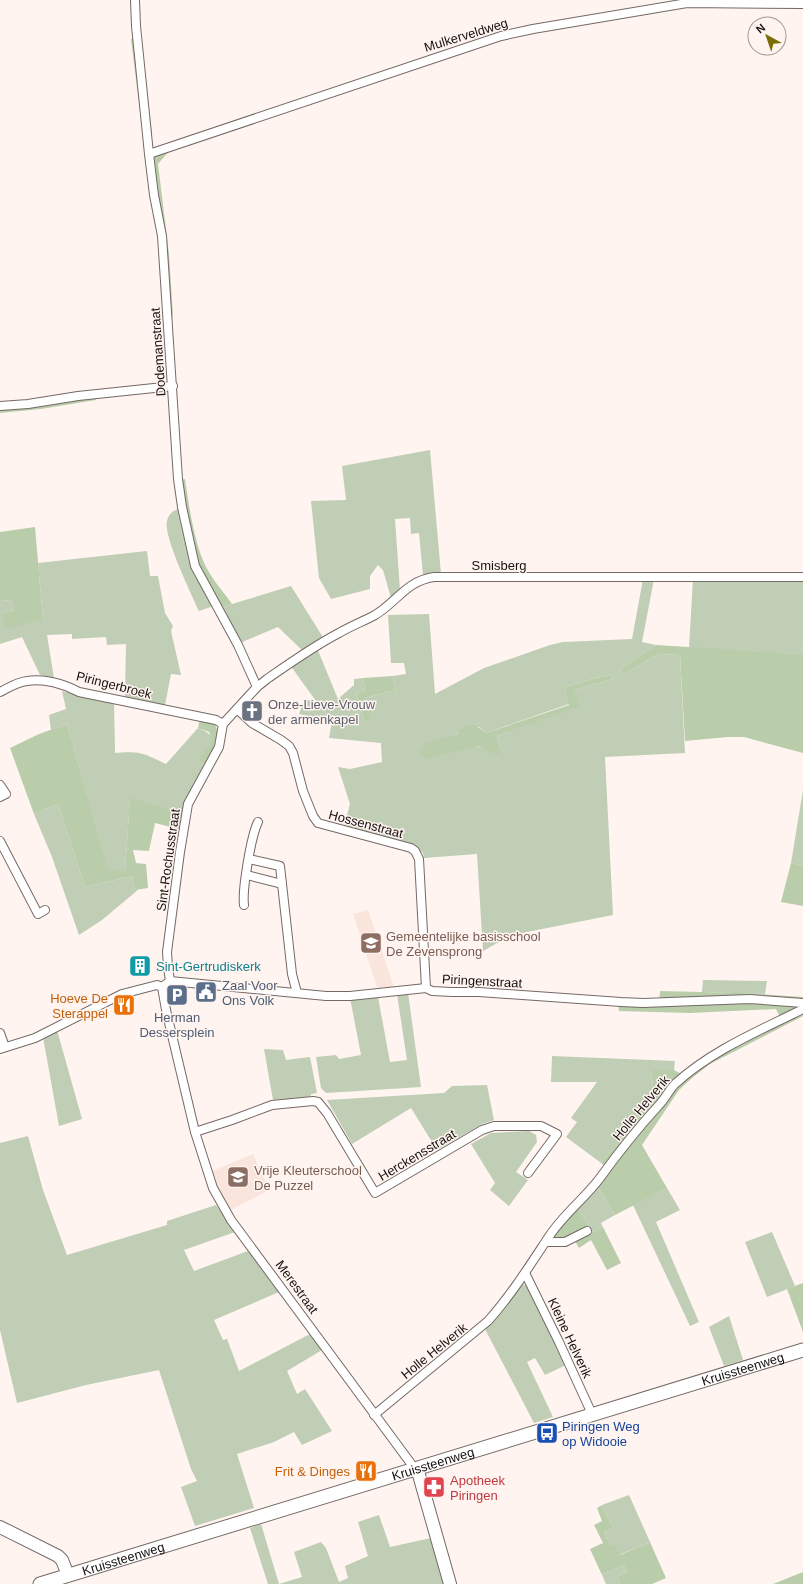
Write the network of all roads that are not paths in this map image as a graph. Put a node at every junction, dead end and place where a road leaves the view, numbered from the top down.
1 (135, 0) edge
2 (687, 1) edge
3 (803, 4) edge
4 (149, 154) junction
5 (173, 386) junction
6 (0, 406) edge
7 (803, 577) edge
8 (257, 687) junction
9 (0, 692) edge
10 (238, 710) junction
11 (223, 724) junction
12 (0, 785) edge
13 (0, 797) edge
14 (258, 822) dead end
15 (0, 841) edge
16 (249, 859) junction
17 (247, 875) junction
18 (282, 884) junction
19 (244, 905) dead end
20 (45, 910) dead end
21 (170, 981) junction
22 (162, 987) junction
23 (426, 988) junction
24 (297, 993) junction
25 (803, 1003) edge
26 (803, 1009) edge
27 (0, 1033) edge
28 (3, 1048) edge
29 (195, 1132) junction
30 (528, 1173) dead end
31 (586, 1231) dead end
32 (546, 1242) junction
33 (525, 1273) junction
34 (803, 1350) edge
35 (592, 1414) junction
36 (374, 1415) junction
37 (415, 1469) junction
38 (0, 1527) edge
39 (68, 1575) junction
40 (40, 1584) edge
41 (450, 1584) edge

1 - 4 street, Dodemanstraat
2 - 3 street, Mulkerveldweg
2 - 4 street, Mulkerveldweg
4 - 5 street, Dodemanstraat
5 - 6 street
5 - 8 street, Dodemanstraat
7 - 8 street, Smisberg
8 - 10 street, Smisberg
9 - 11 street, Piringerbroek
10 - 11 street
10 - 23 street, Hossenstraat
11 - 21 street, Sint-Rochusstraat
12 - 13 street
14 - 16 street
15 - 20 street
16 - 17 street
16 - 18 street
17 - 18 street
17 - 19 street
18 - 24 street
21 - 22 street
21 - 24 street, Piringenstraat
22 - 28 street
22 - 29 street, Merestraat
23 - 24 street, Piringenstraat
23 - 25 street, Piringenstraat
26 - 32 street, Holle Helverik
27 - 28 street
29 - 30 street, Herckensstraat
29 - 36 street, Merestraat
31 - 32 street
32 - 33 street, Holle Helverik
33 - 35 street, Kleine Helverik
33 - 36 street, Holle Helverik
34 - 35 main road, Kruissteenweg
35 - 37 main road, Kruissteenweg
36 - 37 street, Merestraat
37 - 39 main road, Kruissteenweg
37 - 41 street, Merestraat
38 - 39 street
39 - 40 main road, Kruissteenweg

